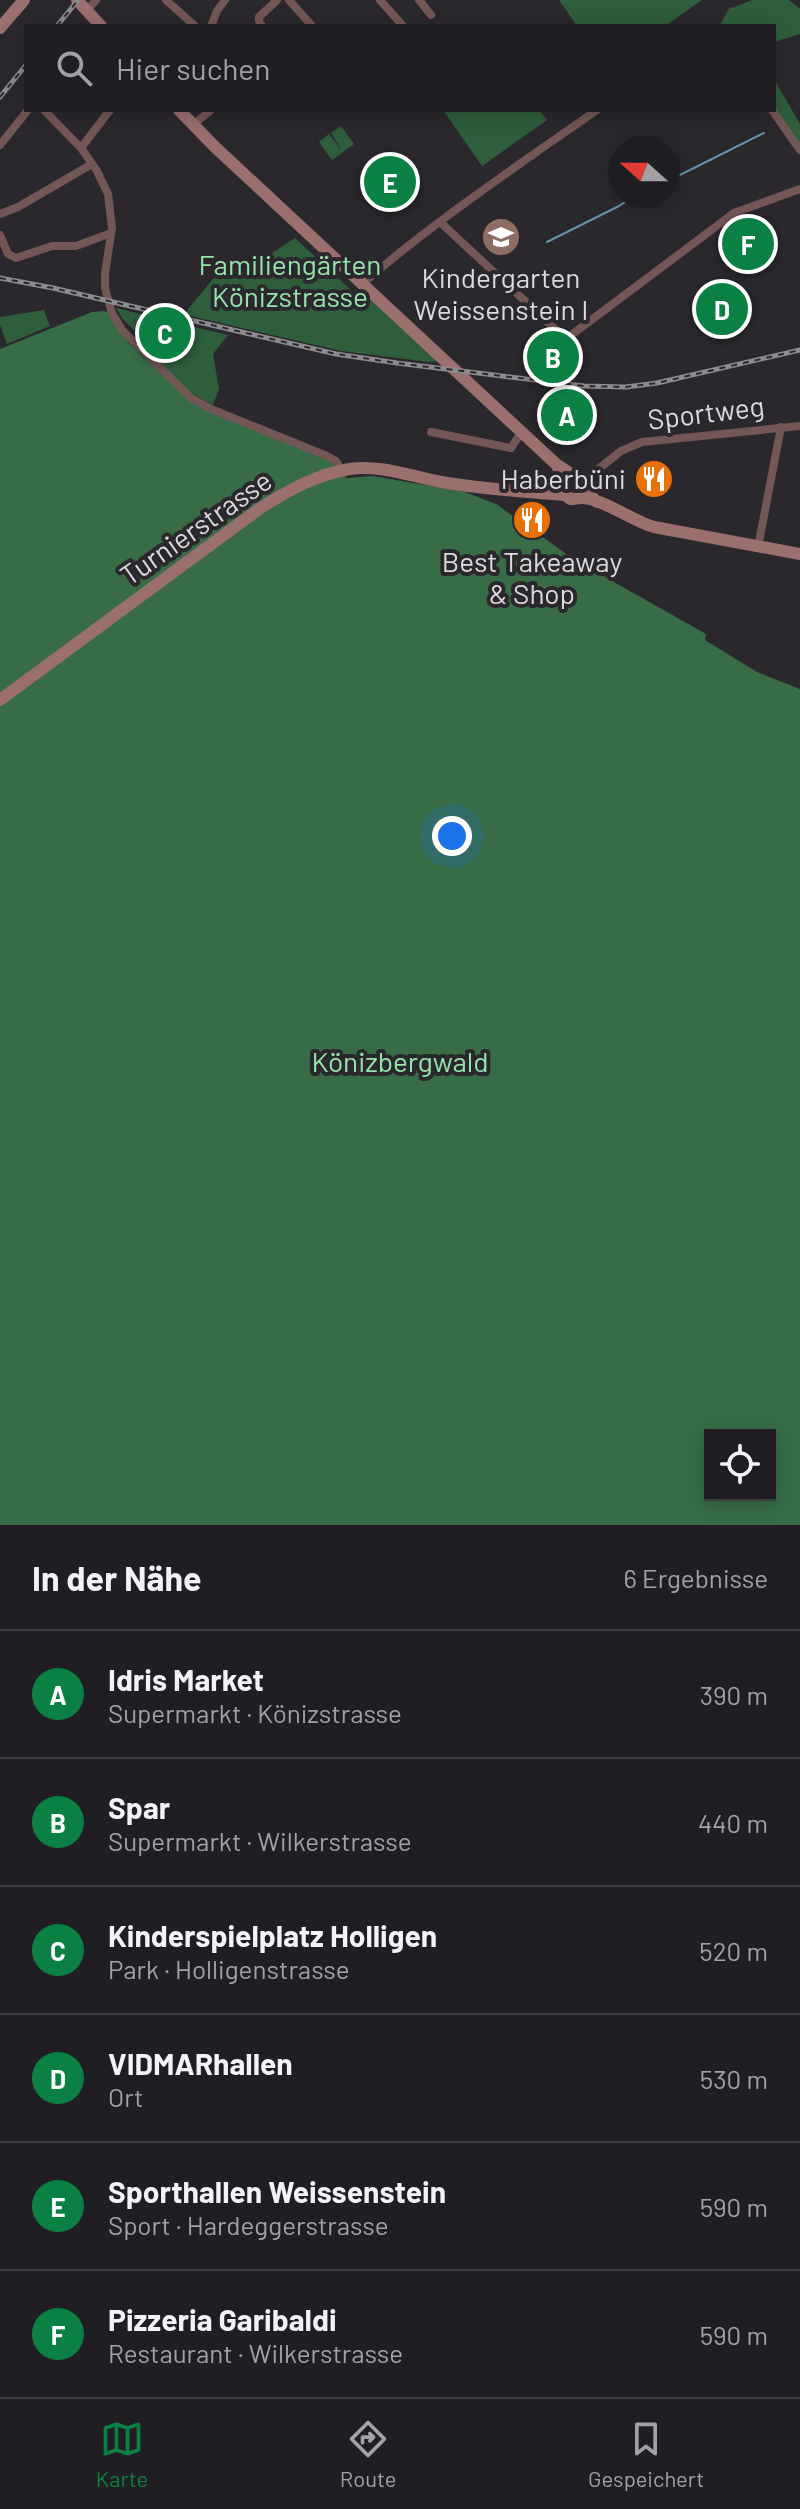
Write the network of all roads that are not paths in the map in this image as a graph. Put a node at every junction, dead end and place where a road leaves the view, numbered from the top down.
1 (24, 0) edge
2 (96, 0) edge
3 (166, 0) edge
4 (225, 0) edge
5 (277, 0) edge
6 (289, 0) edge
7 (380, 0) edge
8 (419, 0) edge
9 (82, 5) edge
10 (431, 15) dead end
11 (99, 24) edge
12 (193, 24) edge
13 (212, 24) edge
14 (261, 24) edge
15 (310, 24) edge
16 (401, 24) edge
17 (0, 28) edge
18 (26, 112) edge
19 (46, 112) edge
20 (108, 112) edge
21 (182, 112) edge
22 (209, 112) edge
23 (594, 112) edge
24 (773, 112) edge
25 (193, 125) junction
26 (0, 145) edge
27 (81, 148) junction
28 (800, 150) edge
29 (92, 164) junction
30 (800, 189) edge
31 (0, 214) edge
32 (441, 223) junction
33 (111, 233) junction
34 (0, 235) edge
35 (362, 284) junction
36 (800, 426) edge
37 (781, 427) junction
38 (522, 431) junction
39 (431, 432) dead end
40 (342, 471) junction
41 (573, 487) junction
42 (758, 547) junction
43 (800, 554) edge
44 (0, 700) edge

1 - 17 main road
2 - 9 street
3 - 12 street
4 - 13 street
5 - 14 street
6 - 15 street
7 - 16 street
8 - 10 street
9 - 11 main road
18 - 26 street
19 - 27 street
20 - 27 street
21 - 25 main road
22 - 25 street
23 - 32 street
24 - 28 street
25 - 35 main road
27 - 29 street
29 - 31 street
29 - 33 street
30 - 32 street
32 - 35 street
33 - 34 street
33 - 40 street
35 - 38 main road
36 - 37 street, Sportweg
37 - 41 street, Sportweg
37 - 42 street
38 - 39 street
38 - 41 main road
40 - 41 main road, Turnierstrasse
40 - 44 main road, Turnierstrasse
41 - 42 main road
42 - 43 main road

